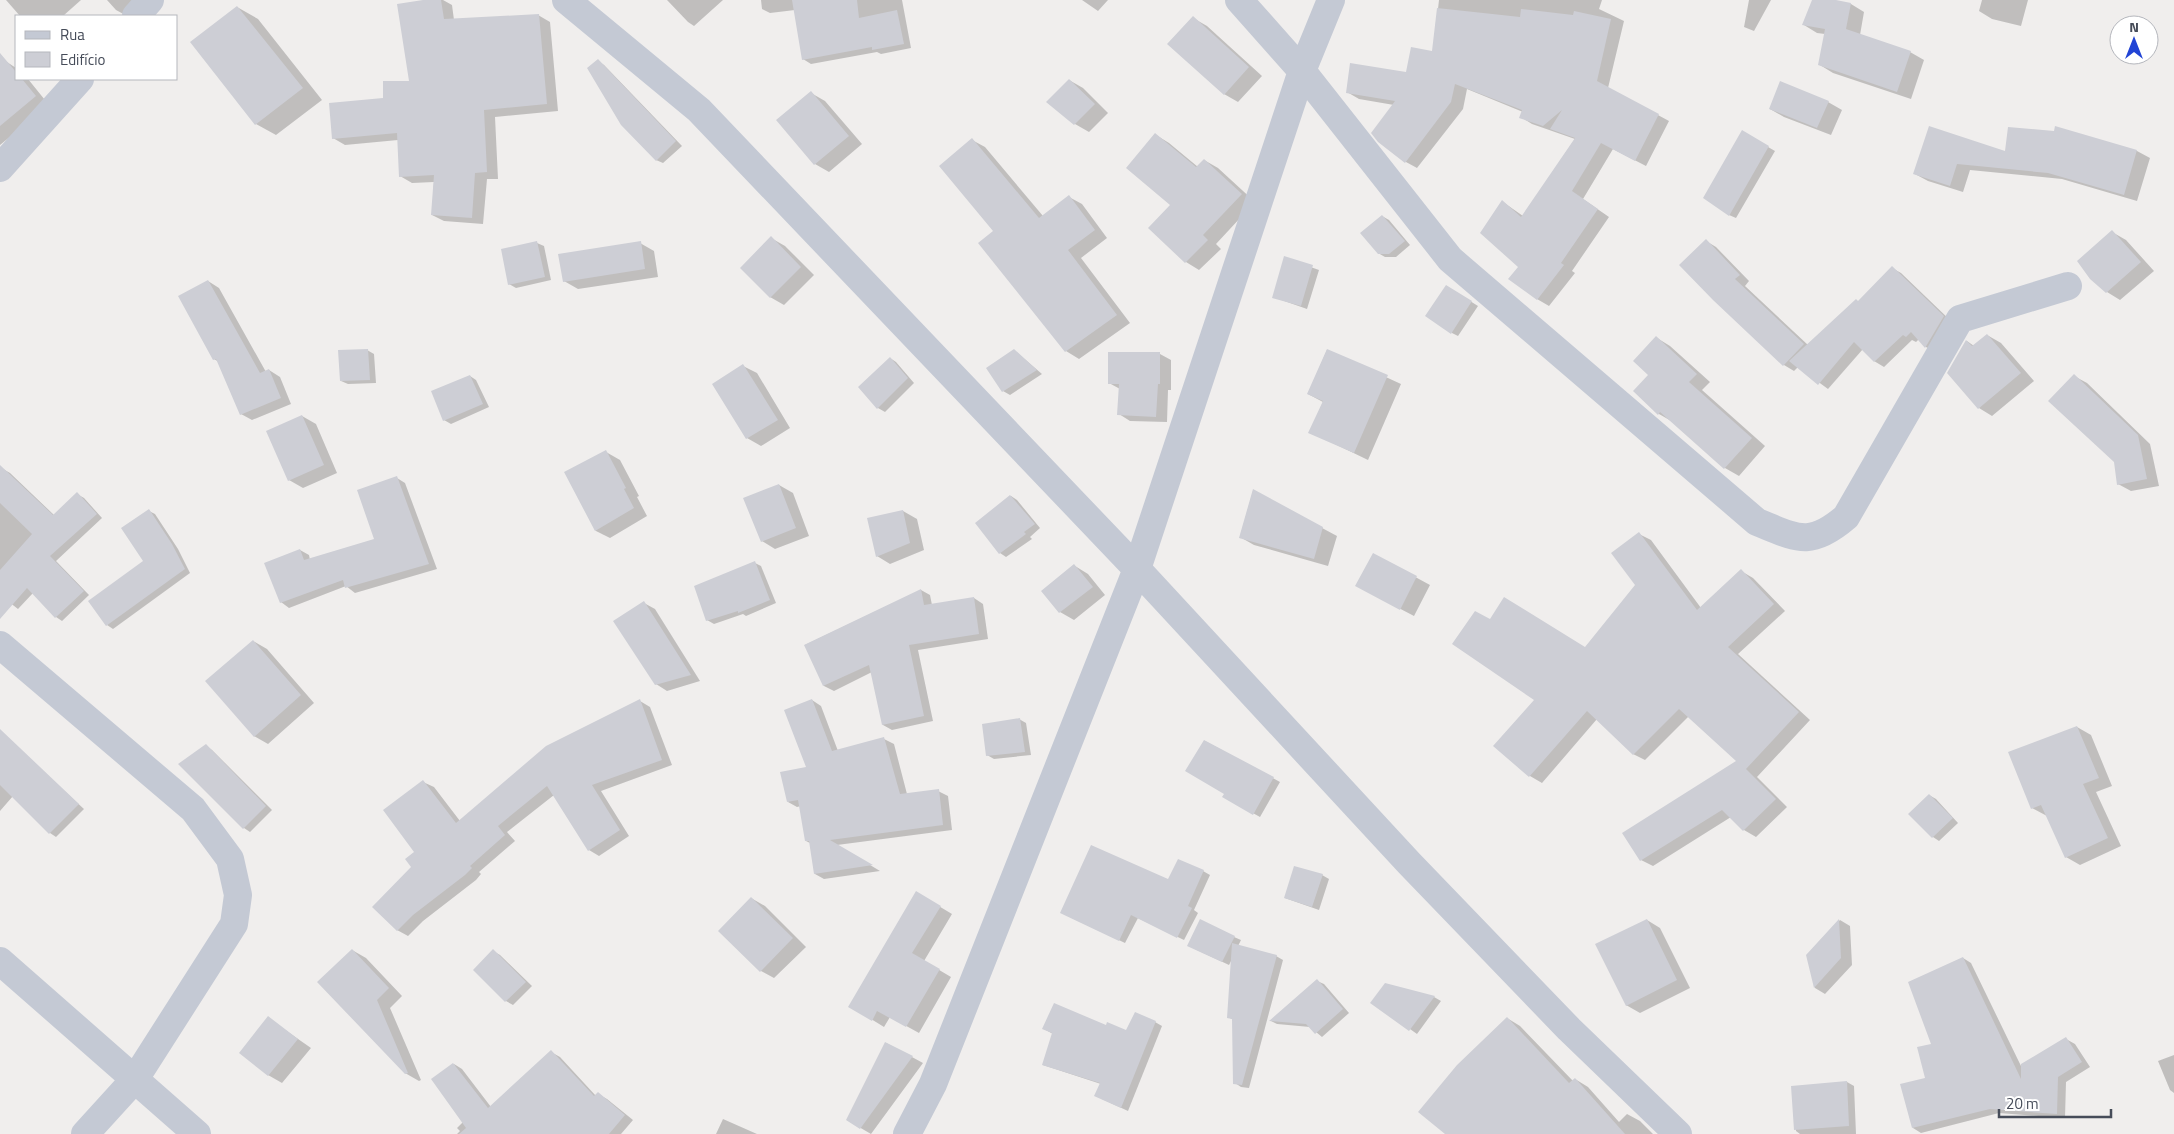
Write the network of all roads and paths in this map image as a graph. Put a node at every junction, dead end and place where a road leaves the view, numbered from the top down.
1 (150, 0) edge
2 (566, 0) edge
3 (1239, 0) edge
4 (1331, 0) edge
5 (137, 15) edge
6 (1302, 71) junction
7 (79, 80) edge
8 (0, 168) edge
9 (2068, 286) dead end
10 (1137, 569) junction
11 (0, 645) edge
12 (0, 961) edge
13 (135, 1080) junction
14 (84, 1134) edge
15 (197, 1134) edge
16 (907, 1134) edge
17 (1678, 1134) edge

1 - 5 street
2 - 10 street
3 - 6 street
4 - 6 street
6 - 9 street
6 - 10 street
7 - 8 street
10 - 16 street
10 - 17 street
11 - 13 street
12 - 13 street
13 - 14 street
13 - 15 street

